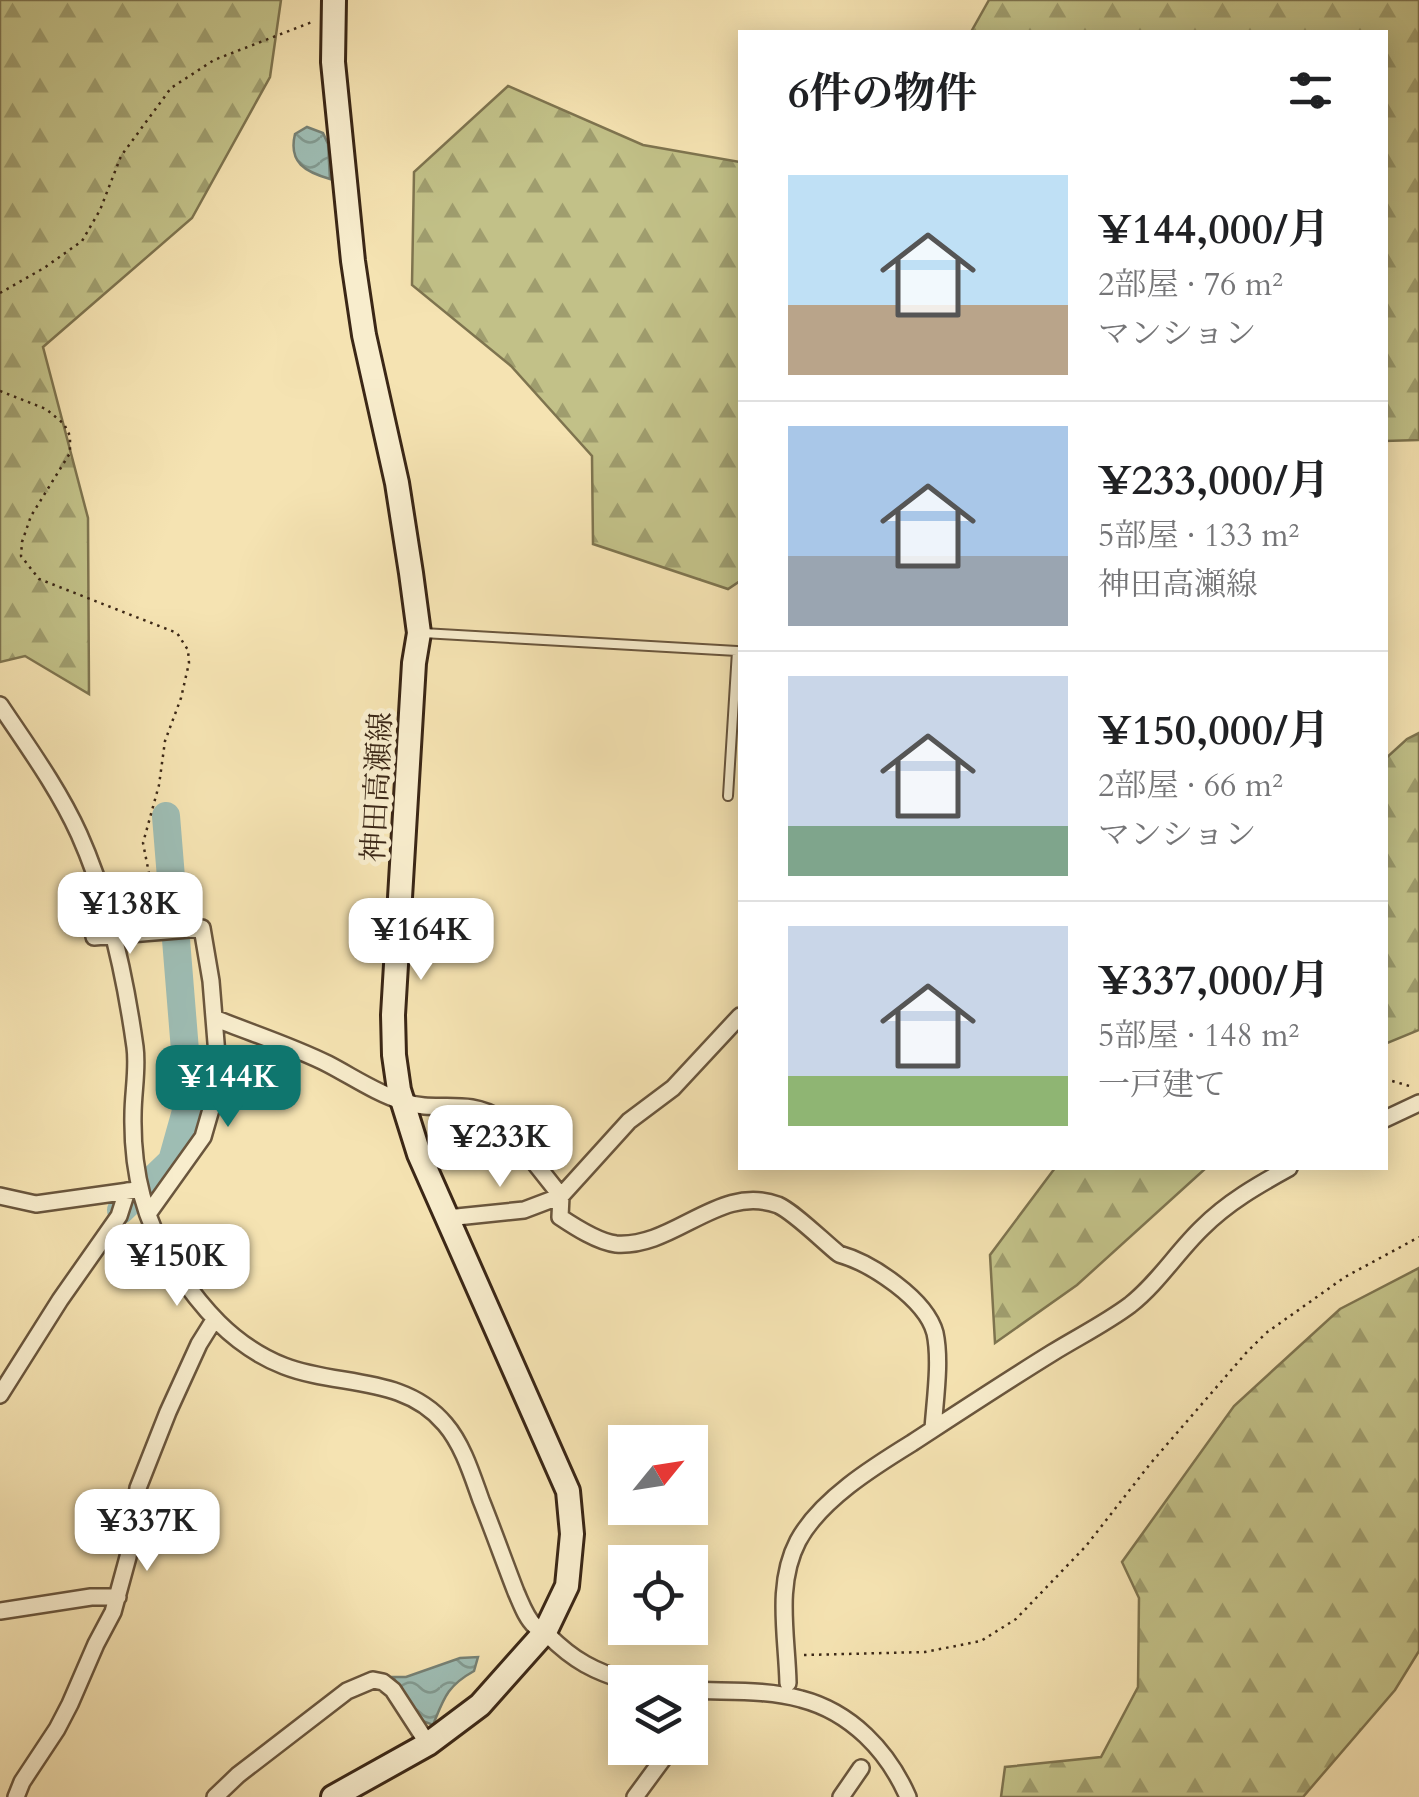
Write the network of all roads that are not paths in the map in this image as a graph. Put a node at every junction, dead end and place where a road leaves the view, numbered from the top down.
1 (333, 8) edge
2 (419, 633) junction
3 (0, 705) edge
4 (728, 796) dead end
5 (113, 936) junction
6 (94, 937) dead end
7 (214, 1018) junction
8 (738, 1018) edge
9 (403, 1102) junction
10 (1419, 1102) edge
11 (1388, 1118) edge
12 (1286, 1170) edge
13 (133, 1190) junction
14 (0, 1196) edge
15 (561, 1196) junction
16 (148, 1214) junction
17 (447, 1218) junction
18 (214, 1320) junction
19 (0, 1395) edge
20 (933, 1429) junction
21 (118, 1597) junction
22 (0, 1611) edge
23 (545, 1632) junction
24 (608, 1674) edge
25 (788, 1683) dead end
26 (708, 1692) edge
27 (428, 1744) junction
28 (659, 1765) edge
29 (861, 1768) dead end
30 (16, 1797) edge
31 (215, 1797) edge
32 (333, 1797) edge
33 (635, 1797) edge
34 (841, 1797) edge
35 (908, 1797) edge

1 - 2 main road, 神田高瀬線
2 - 4 lane
2 - 9 main road, 神田高瀬線
3 - 5 street
5 - 6 street
5 - 7 street
5 - 13 street
7 - 9 street
7 - 16 street
8 - 15 street
9 - 15 street
9 - 17 main road, 神田高瀬線
10 - 11 street
12 - 20 street
13 - 14 street
13 - 16 street
13 - 19 street
15 - 17 street
15 - 20 street
16 - 18 street
17 - 23 main road, 神田高瀬線
18 - 21 street
18 - 23 street
20 - 25 street
21 - 22 street
21 - 30 street
23 - 24 street
23 - 27 main road, 神田高瀬線
26 - 35 street
27 - 31 street
27 - 32 main road, 神田高瀬線
28 - 33 street
29 - 34 street

